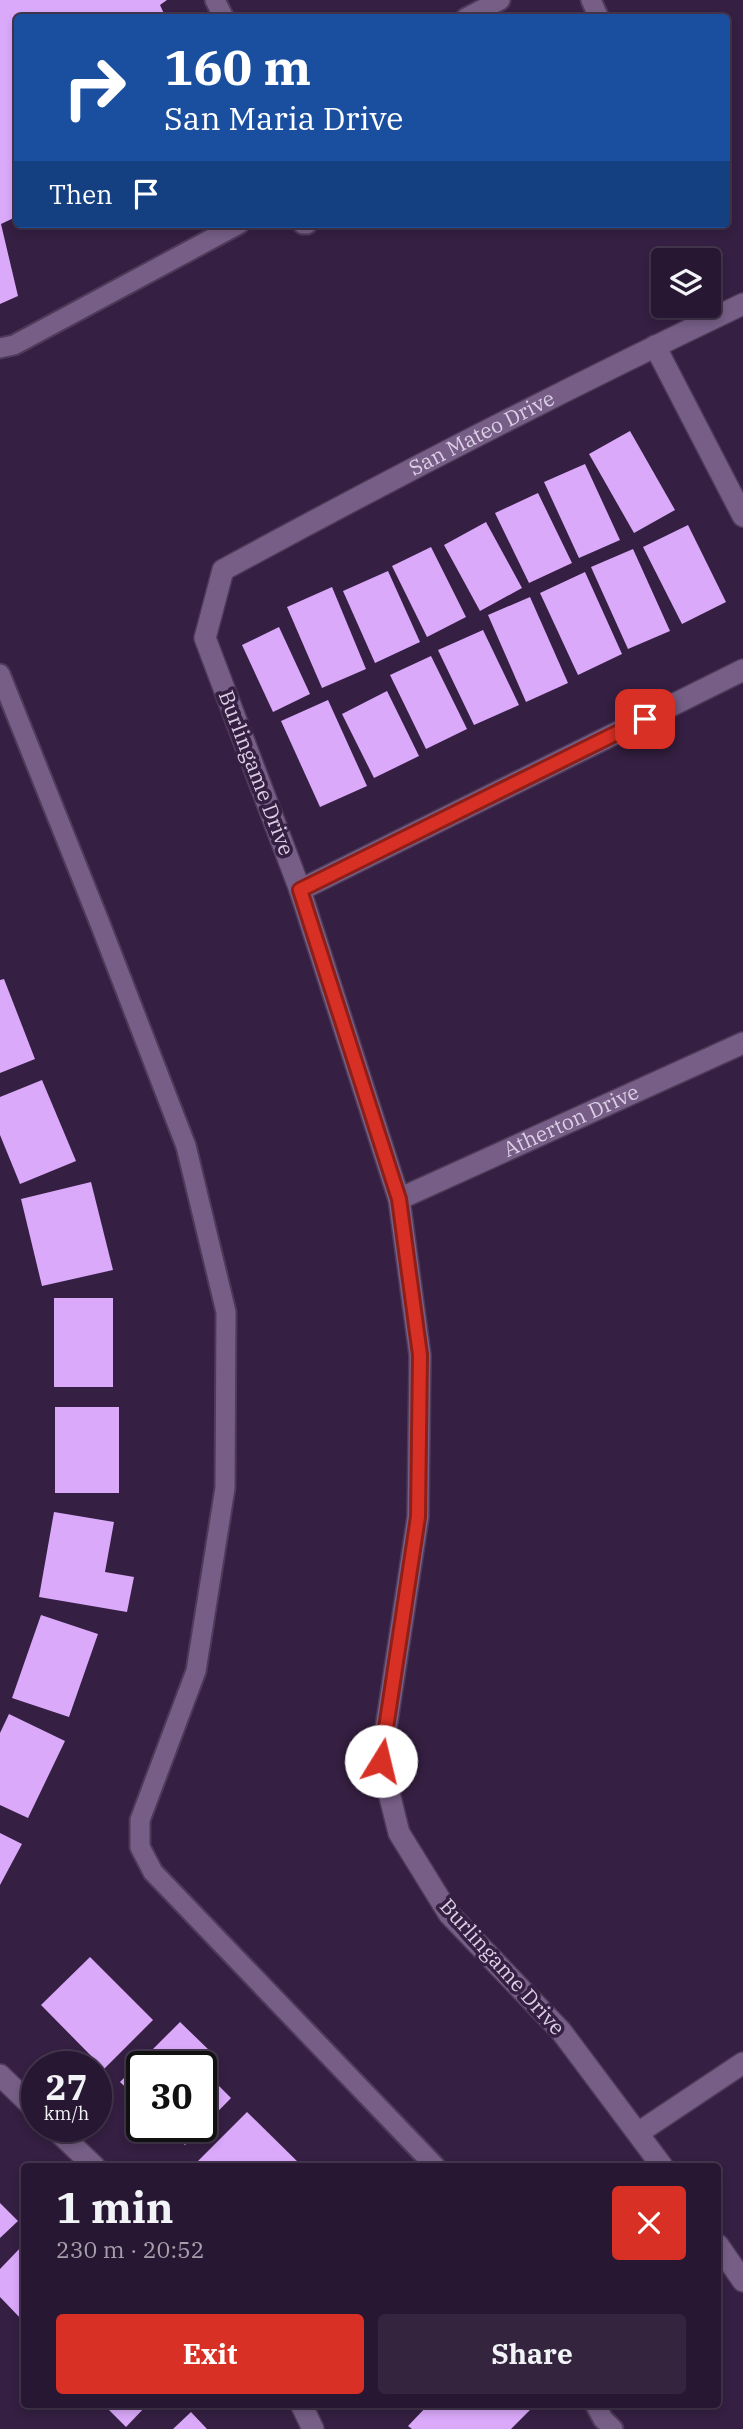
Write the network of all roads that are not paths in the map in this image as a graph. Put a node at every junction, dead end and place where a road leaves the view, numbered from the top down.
1 (500, 0) edge
2 (474, 14) edge
3 (232, 228) edge
4 (743, 304) edge
5 (655, 346) junction
6 (0, 348) edge
7 (743, 516) edge
8 (223, 570) joint
9 (743, 670) edge
10 (0, 674) edge
11 (300, 890) junction
12 (743, 1043) edge
13 (399, 1199) junction
14 (743, 2063) edge
15 (0, 2075) edge
16 (21, 2095) edge
17 (638, 2133) junction
18 (69, 2142) edge
19 (91, 2163) edge
20 (432, 2163) edge
21 (660, 2163) edge
22 (721, 2249) edge
23 (743, 2281) edge
24 (303, 2408) edge
25 (597, 2408) edge
26 (313, 2429) edge
27 (613, 2429) edge

1 - 2 lane
3 - 6 lane
4 - 5 street, San Mateo Drive
5 - 7 street
5 - 8 street, San Mateo Drive
8 - 11 street, Burlingame Drive
9 - 11 street
10 - 20 lane
11 - 13 street, Burlingame Drive
12 - 13 street, Atherton Drive
13 - 17 street, Burlingame Drive
14 - 17 street
15 - 16 street
17 - 21 street, Burlingame Drive
18 - 19 street
22 - 23 street
24 - 26 street
25 - 27 lane

